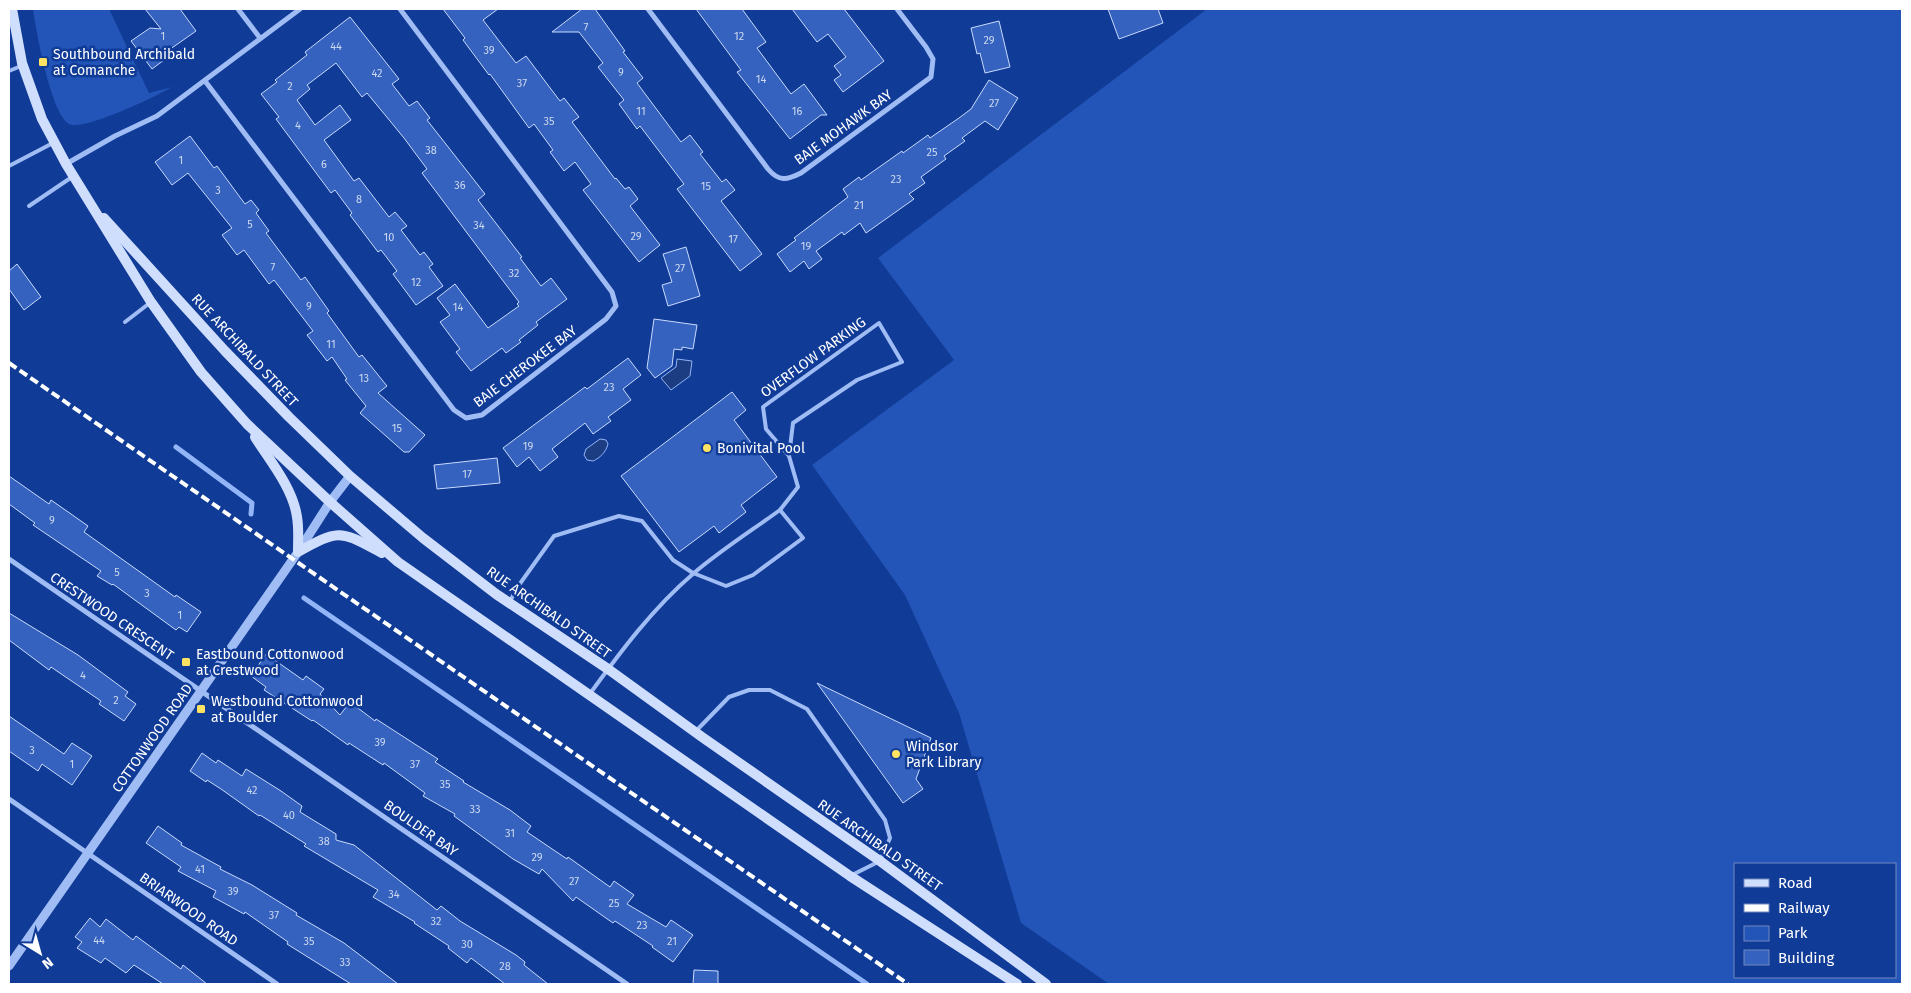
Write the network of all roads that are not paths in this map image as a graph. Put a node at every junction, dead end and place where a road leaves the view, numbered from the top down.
1 (238, 9) edge
2 (300, 9) edge
3 (400, 9) edge
4 (648, 9) edge
5 (897, 9) edge
6 (11, 14) edge
7 (260, 38) junction
8 (23, 66) junction
9 (9, 71) edge
10 (205, 81) junction
11 (55, 143) junction
12 (66, 164) junction
13 (9, 166) edge
14 (73, 176) junction
15 (89, 201) junction
16 (29, 206) dead end
17 (150, 302) junction
18 (125, 322) dead end
19 (247, 424) junction
20 (790, 456) junction
21 (350, 476) junction
22 (330, 502) junction
23 (780, 510) junction
24 (298, 552) junction
25 (9, 559) edge
26 (398, 562) junction
27 (694, 573) junction
28 (509, 602) junction
29 (608, 670) junction
30 (202, 691) junction
31 (590, 695) junction
32 (695, 732) junction
33 (9, 799) edge
34 (87, 853) junction
35 (880, 861) junction
36 (850, 876) junction
37 (9, 966) edge
38 (277, 984) edge
39 (627, 984) edge
40 (1017, 984) edge
41 (1046, 984) edge

1 - 7 street
2 - 7 street
3 - 10 street, BAIE CHEROKEE BAY
4 - 5 street, BAIE MOHAWK BAY
6 - 8 main road, RUE ARCHIBALD STREET
7 - 10 street
8 - 9 lane
8 - 11 main road, RUE ARCHIBALD STREET
10 - 12 street
11 - 12 main road, RUE ARCHIBALD STREET
11 - 13 lane
12 - 14 main road, RUE ARCHIBALD STREET
14 - 15 main road, RUE ARCHIBALD STREET
14 - 16 lane
15 - 17 main road, RUE ARCHIBALD STREET
15 - 21 main road, RUE ARCHIBALD STREET
17 - 18 lane
17 - 19 main road, RUE ARCHIBALD STREET
19 - 22 main road, RUE ARCHIBALD STREET
19 - 24 main road
20 - 20 lane, OVERFLOW PARKING
20 - 23 lane, OVERFLOW PARKING
21 - 22 street, COTTONWOOD ROAD
21 - 28 main road, RUE ARCHIBALD STREET
22 - 24 street, COTTONWOOD ROAD
22 - 26 main road, RUE ARCHIBALD STREET
23 - 27 lane
23 - 27 lane
24 - 26 main road
24 - 30 street, COTTONWOOD ROAD
25 - 30 street, CRESTWOOD CRESCENT
26 - 31 main road, RUE ARCHIBALD STREET
27 - 28 lane
27 - 29 lane
28 - 29 main road, RUE ARCHIBALD STREET
29 - 31 lane
29 - 32 main road, RUE ARCHIBALD STREET
30 - 34 street, COTTONWOOD ROAD
30 - 39 street, BOULDER BAY
31 - 36 main road, RUE ARCHIBALD STREET
32 - 35 main road, RUE ARCHIBALD STREET
32 - 35 lane
33 - 34 street, BRIARWOOD ROAD
34 - 37 street, COTTONWOOD ROAD
34 - 38 street, BRIARWOOD ROAD
35 - 36 lane
35 - 41 main road, RUE ARCHIBALD STREET
36 - 40 main road, RUE ARCHIBALD STREET

